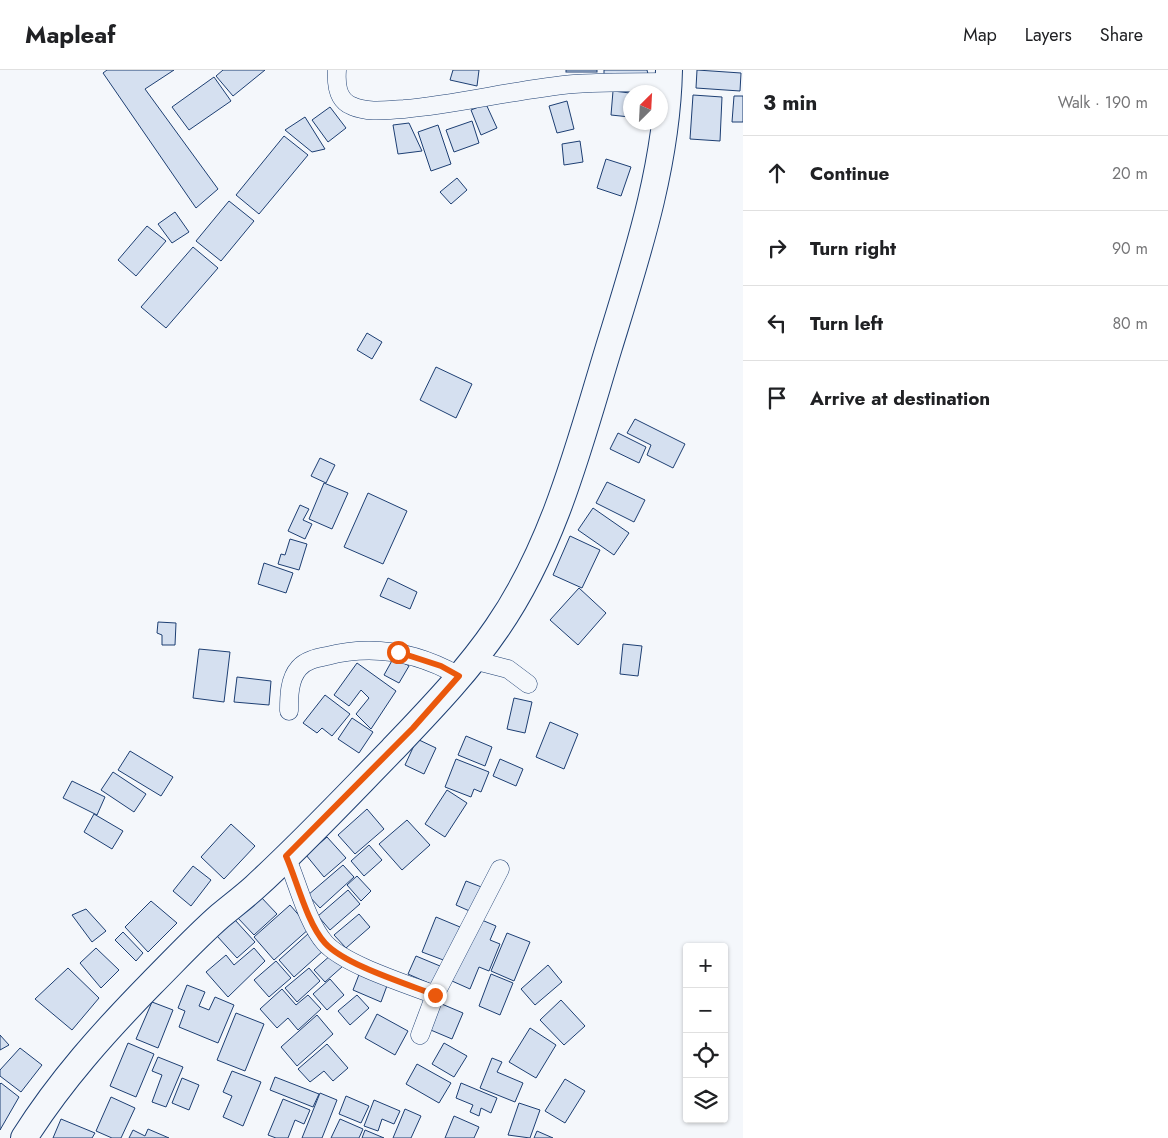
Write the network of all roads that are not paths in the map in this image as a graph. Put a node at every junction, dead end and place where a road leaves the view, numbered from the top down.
1 (337, 70) edge
2 (669, 76) edge
3 (466, 668) junction
4 (528, 684) dead end
5 (288, 711) dead end
6 (286, 856) junction
7 (500, 869) dead end
8 (435, 995) junction
9 (420, 1034) dead end
10 (24, 1138) edge

1 - 2 street
2 - 3 main road
3 - 4 street
3 - 5 street
3 - 6 main road
6 - 8 street
6 - 10 main road
7 - 8 street
8 - 9 street

